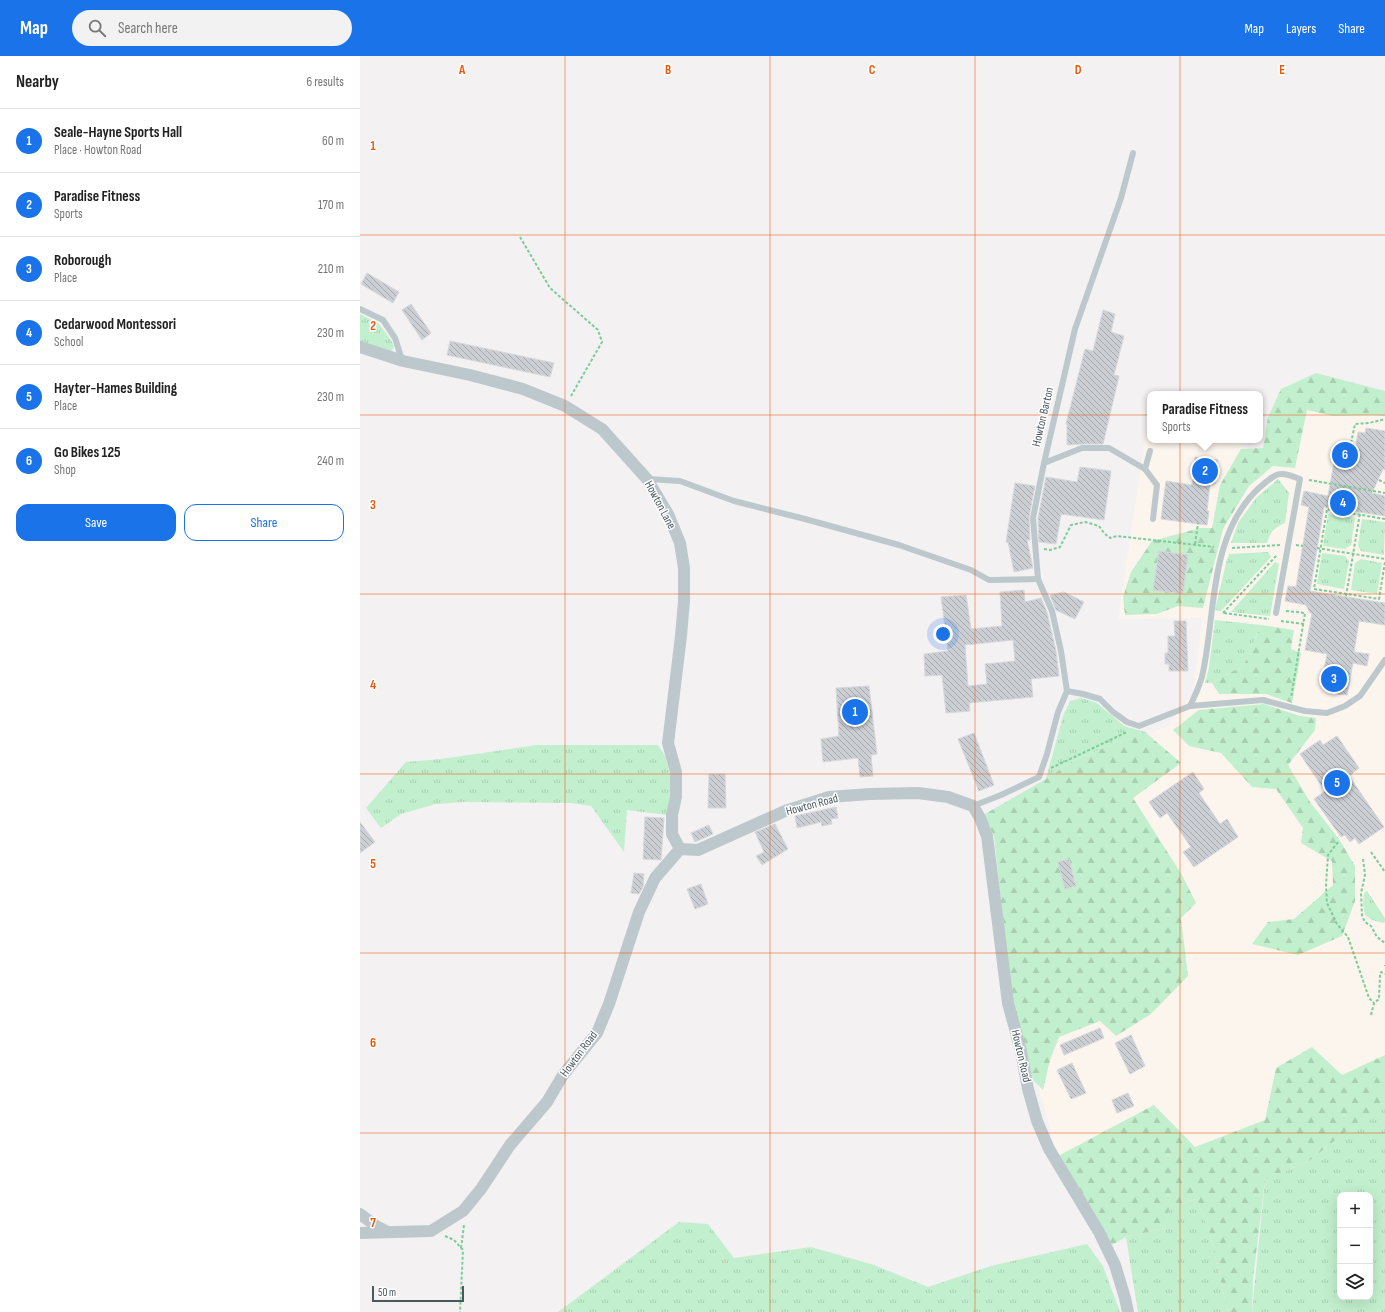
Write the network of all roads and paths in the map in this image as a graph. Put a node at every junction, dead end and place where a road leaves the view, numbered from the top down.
1 (1133, 153) dead end
2 (520, 237) dead end
3 (360, 309) edge
4 (360, 347) edge
5 (402, 361) junction
6 (565, 406) junction
7 (1385, 419) edge
8 (1351, 444) dead end
9 (1150, 451) dead end
10 (1044, 463) junction
11 (1145, 470) junction
12 (1300, 478) junction
13 (647, 479) junction
14 (1379, 480) dead end
15 (1385, 483) edge
16 (1385, 493) edge
17 (1360, 514) junction
18 (1153, 520) dead end
19 (1385, 520) edge
20 (1198, 523) dead end
21 (1195, 544) junction
22 (1268, 547) dead end
23 (1036, 548) junction
24 (1223, 548) junction
25 (1319, 548) junction
26 (1353, 554) junction
27 (1385, 558) edge
28 (1273, 559) dead end
29 (1385, 562) edge
30 (1038, 578) junction
31 (1346, 595) junction
32 (1277, 611) joint
33 (1223, 613) junction
34 (1211, 614) junction
35 (1304, 624) junction
36 (1385, 660) edge
37 (1067, 691) junction
38 (1190, 706) junction
39 (1290, 707) junction
40 (1139, 726) junction
41 (1055, 765) dead end
42 (973, 806) junction
43 (1338, 842) dead end
44 (680, 849) junction
45 (1371, 852) dead end
46 (1363, 859) dead end
47 (1385, 872) edge
48 (1385, 943) edge
49 (1385, 974) edge
50 (1374, 1003) junction
51 (1371, 1015) dead end
52 (360, 1214) edge
53 (431, 1230) junction
54 (386, 1231) junction
55 (360, 1233) edge
56 (460, 1312) edge
57 (1128, 1312) edge

1 - 10 lane, Howton Barton
2 - 6 path
3 - 5 lane
4 - 5 street, Howton Lane
5 - 6 street, Howton Lane
6 - 13 street, Howton Lane
7 - 8 path
9 - 11 lane
10 - 11 lane
10 - 23 lane, Howton Barton
11 - 18 lane
12 - 16 path
12 - 24 lane
12 - 32 lane
13 - 30 lane
13 - 44 street, Howton Lane
14 - 15 path
17 - 19 path
17 - 25 path
17 - 26 path
20 - 21 path
21 - 23 path
21 - 24 path
22 - 24 path
23 - 30 lane, Howton Barton
24 - 34 lane
25 - 26 path
25 - 31 path
26 - 27 path
26 - 31 path
28 - 33 path
29 - 31 path
30 - 37 lane, Howton Barton
32 - 35 path
33 - 34 path
33 - 35 path
34 - 38 lane
35 - 39 path
36 - 39 lane
37 - 40 lane
37 - 42 lane
38 - 39 lane
38 - 40 lane
40 - 41 path
42 - 44 street, Howton Road
42 - 57 street, Howton Road
43 - 50 path
44 - 53 street, Howton Road
45 - 47 path
46 - 48 path
49 - 50 path
50 - 51 path
52 - 54 street
53 - 54 street, Howton Road
53 - 56 path
54 - 55 street, Howton Road

